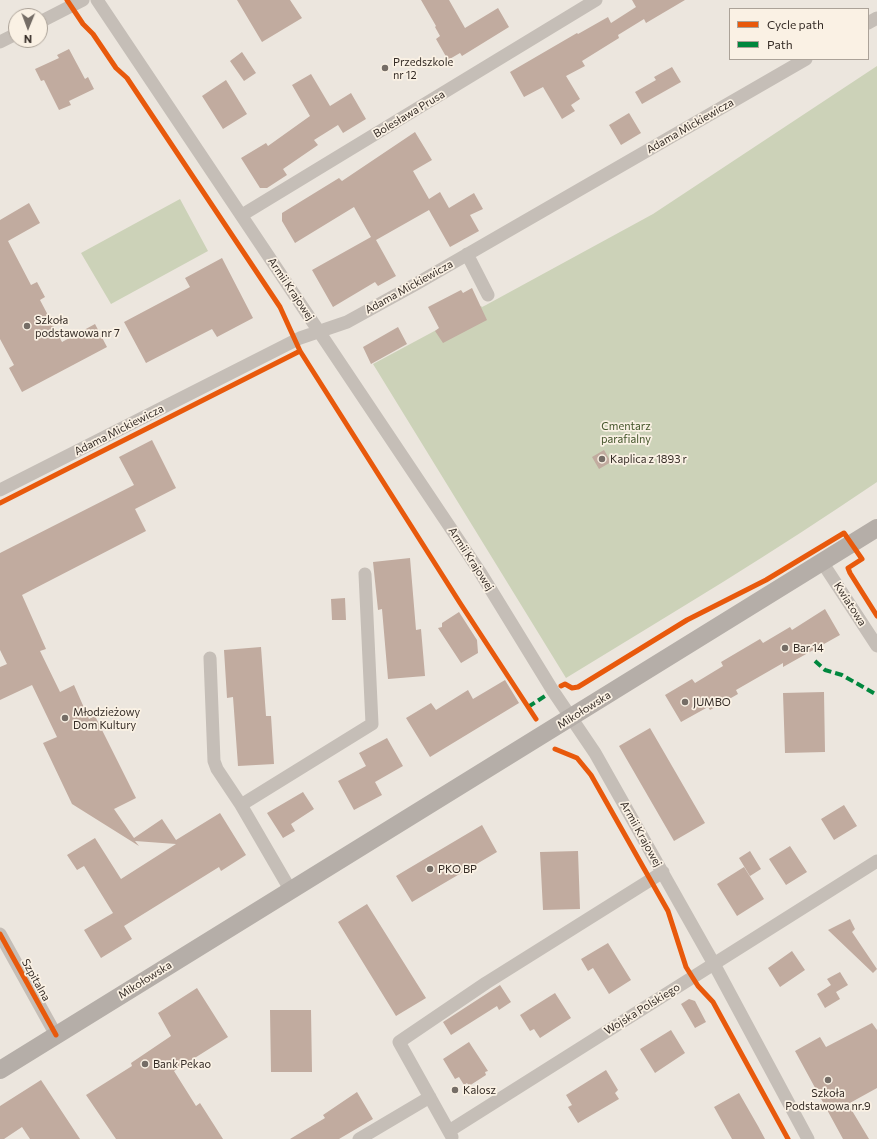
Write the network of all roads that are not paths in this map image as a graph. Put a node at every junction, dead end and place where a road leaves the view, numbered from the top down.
1 (83, 0) edge
2 (97, 0) edge
3 (596, 0) edge
4 (48, 18) edge
5 (804, 60) edge
6 (242, 215) junction
7 (467, 254) junction
8 (488, 295) dead end
9 (319, 332) junction
10 (0, 490) edge
11 (877, 528) edge
12 (822, 562) junction
13 (365, 574) dead end
14 (877, 646) edge
15 (210, 658) dead end
16 (572, 717) junction
17 (241, 805) junction
18 (877, 861) edge
19 (662, 872) junction
20 (291, 891) junction
21 (0, 934) edge
22 (714, 964) junction
23 (56, 1036) junction
24 (0, 1070) edge
25 (430, 1097) junction
26 (451, 1135) edge
27 (359, 1139) edge
28 (808, 1139) edge

1 - 4 street
2 - 6 street, Armii Krajowej
3 - 6 street, Bolesława Prusa
5 - 7 street, Adama Mickiewicza
6 - 9 street, Armii Krajowej
7 - 8 street
7 - 9 street, Adama Mickiewicza
9 - 10 street, Adama Mickiewicza
9 - 16 street, Armii Krajowej
11 - 12 street, Mikołowska
12 - 14 street, Kwiatowa
12 - 16 street, Mikołowska
13 - 17 street
15 - 17 street
16 - 19 street, Armii Krajowej
16 - 20 street, Mikołowska
17 - 20 street
18 - 22 street, Wojska Polskiego
19 - 22 street, Armii Krajowej
19 - 25 street, Wojska Polskiego
20 - 23 street, Mikołowska
21 - 23 street, Szpitalna
22 - 26 street, Wojska Polskiego
22 - 28 street, Armii Krajowej
23 - 24 street, Mikołowska
25 - 26 street, Wojska Polskiego
25 - 27 street

